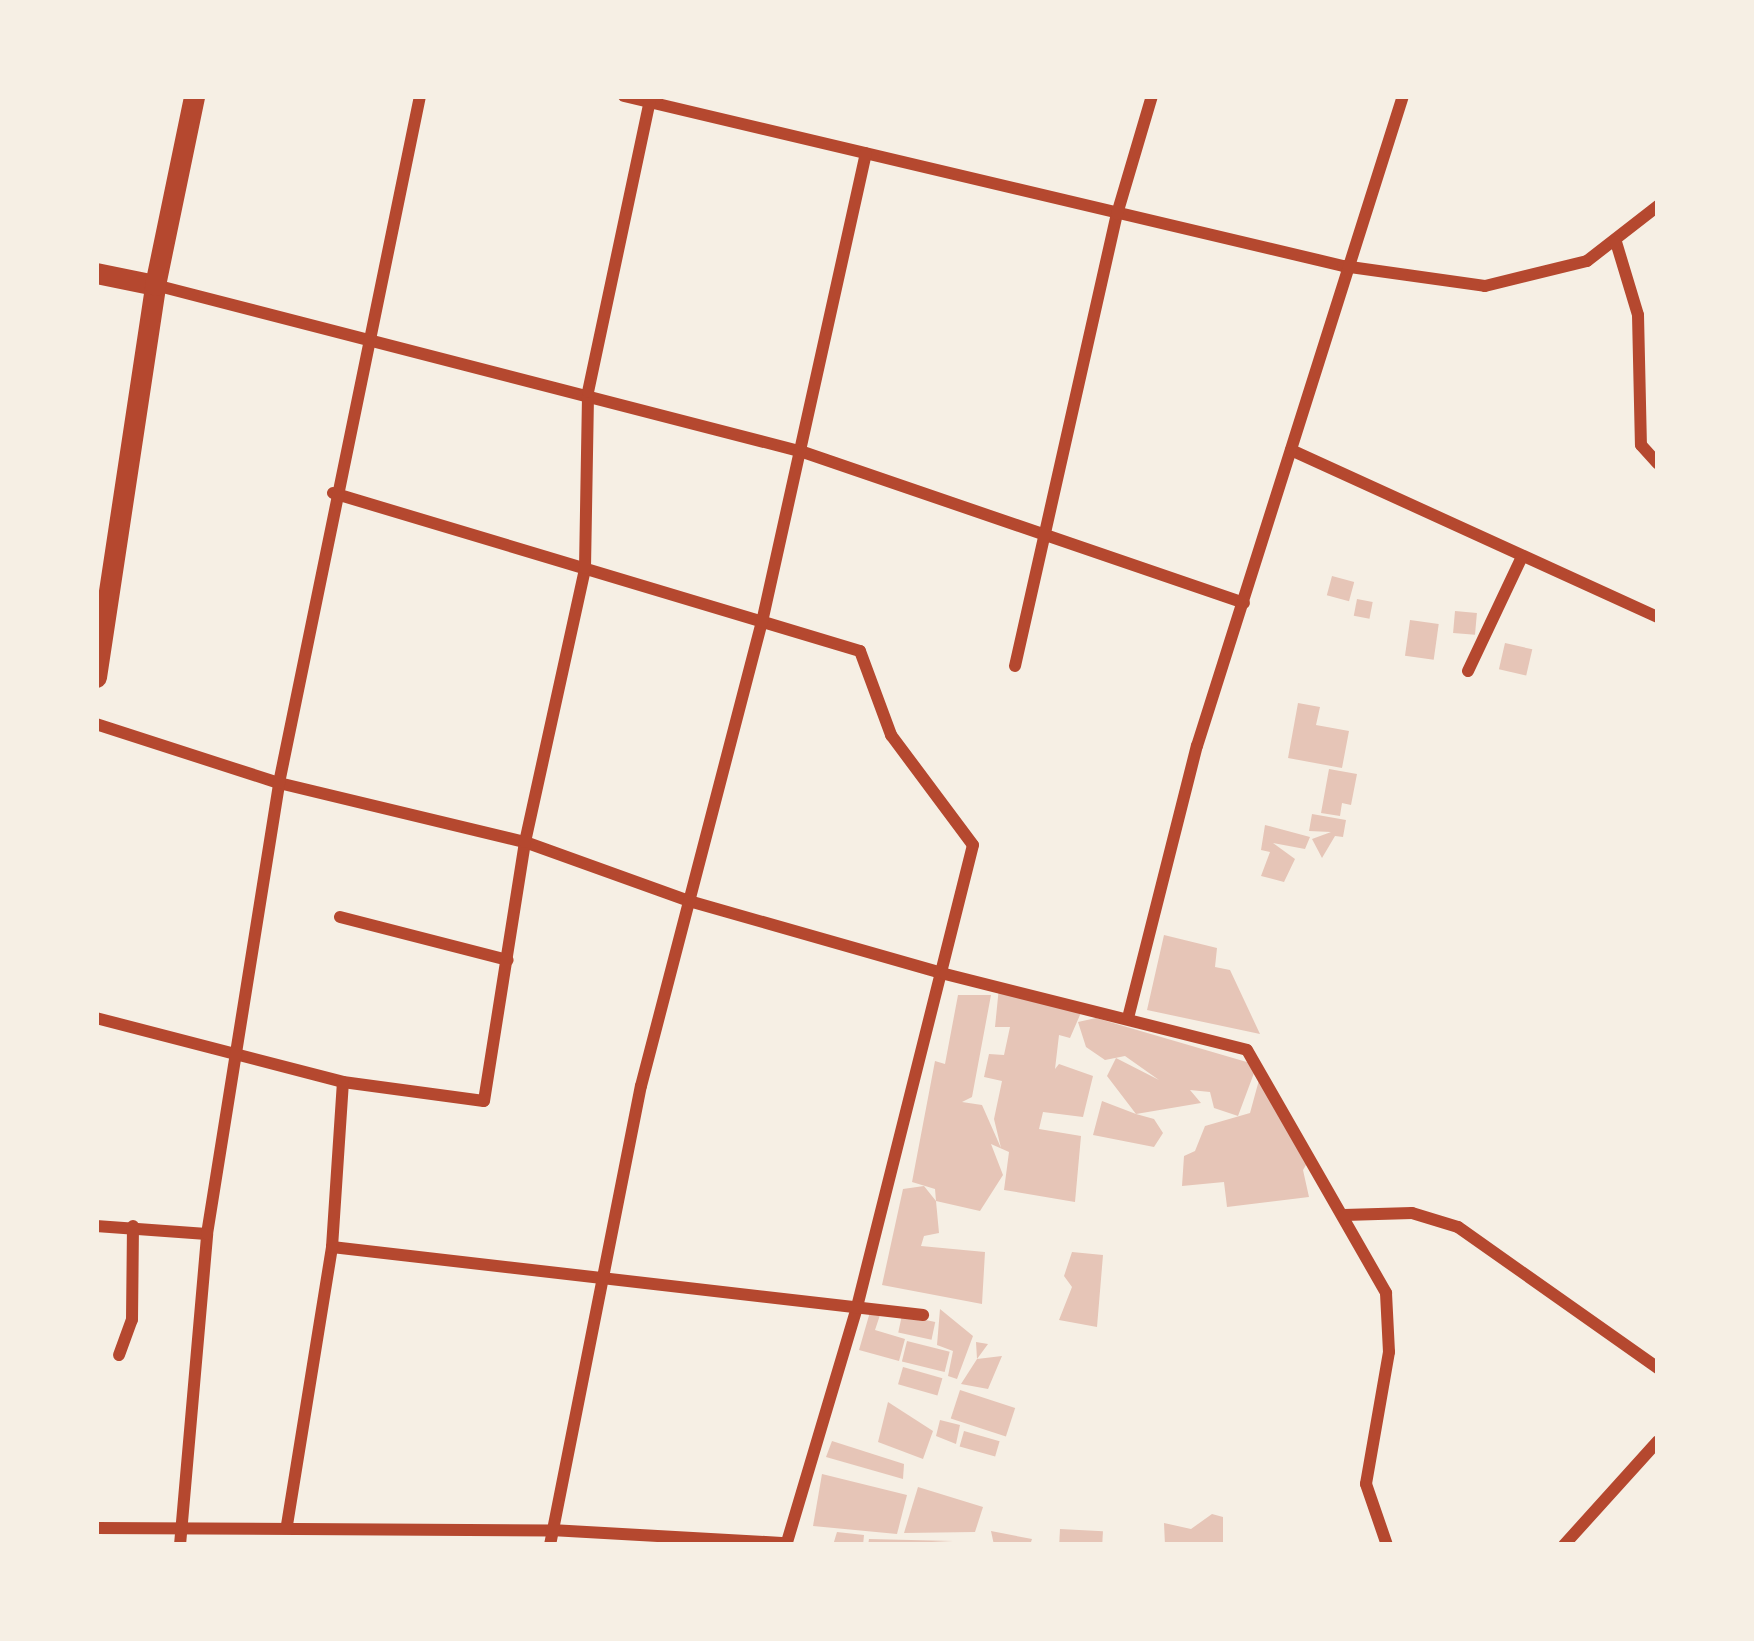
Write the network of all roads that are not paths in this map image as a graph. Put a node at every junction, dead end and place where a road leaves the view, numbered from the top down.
1 (194, 96) edge
2 (420, 96) edge
3 (624, 96) edge
4 (1152, 96) edge
5 (1402, 96) edge
6 (650, 99) edge
7 (866, 153) junction
8 (1658, 206) edge
9 (1117, 214) junction
10 (1616, 242) junction
11 (1343, 266) junction
12 (96, 273) edge
13 (155, 285) junction
14 (364, 338) junction
15 (587, 392) junction
16 (1291, 450) junction
17 (802, 452) junction
18 (1658, 464) edge
19 (333, 493) junction
20 (1045, 535) junction
21 (1521, 559) junction
22 (585, 568) junction
23 (1244, 603) junction
24 (1658, 617) edge
25 (762, 622) junction
26 (1015, 666) dead end
27 (1468, 671) dead end
28 (96, 677) edge
29 (96, 724) edge
30 (279, 783) junction
31 (525, 842) junction
32 (689, 901) junction
33 (340, 916) dead end
34 (508, 960) junction
35 (945, 974) junction
36 (96, 1018) edge
37 (1128, 1018) junction
38 (236, 1058) junction
39 (343, 1082) junction
40 (1344, 1215) junction
41 (96, 1226) edge
42 (133, 1226) junction
43 (208, 1234) junction
44 (332, 1246) junction
45 (601, 1279) junction
46 (858, 1304) junction
47 (923, 1315) dead end
48 (119, 1355) dead end
49 (1658, 1368) edge
50 (1658, 1441) edge
51 (287, 1525) junction
52 (96, 1528) edge
53 (390, 1528) junction
54 (182, 1529) junction
55 (551, 1530) junction
56 (786, 1544) edge
57 (180, 1545) edge
58 (388, 1545) edge
59 (550, 1545) edge
60 (1388, 1545) edge
61 (1564, 1545) edge

1 - 13 main road
2 - 14 street
3 - 6 street
4 - 9 street
5 - 11 street
6 - 7 street
6 - 15 street
7 - 9 street
7 - 17 street
8 - 10 street
9 - 11 street
9 - 20 street
10 - 11 street
10 - 18 street
11 - 16 street
12 - 13 main road
13 - 14 street
13 - 28 main road
14 - 15 street
14 - 19 street
15 - 17 street
15 - 22 street
16 - 21 street
16 - 23 street
17 - 20 street
17 - 25 street
19 - 22 street
19 - 30 street
20 - 23 street
20 - 26 street
21 - 24 street
21 - 27 street
22 - 25 street
22 - 31 street
23 - 37 street
25 - 32 street
25 - 35 street
29 - 30 street
30 - 31 street
30 - 38 street
31 - 32 street
31 - 34 street
32 - 35 street
32 - 45 street
33 - 34 street
34 - 39 street
35 - 37 street
35 - 46 street
36 - 38 street
37 - 40 street
38 - 39 street
38 - 43 street
39 - 44 street
40 - 49 street
40 - 60 street
41 - 42 street
42 - 43 street
42 - 48 street
43 - 54 street
44 - 45 street
44 - 51 street
45 - 46 street
45 - 55 street
46 - 47 street
46 - 56 street
50 - 61 street
51 - 53 street
51 - 54 street
52 - 54 street
53 - 55 street
53 - 58 street
54 - 57 street
55 - 56 street
55 - 59 street

